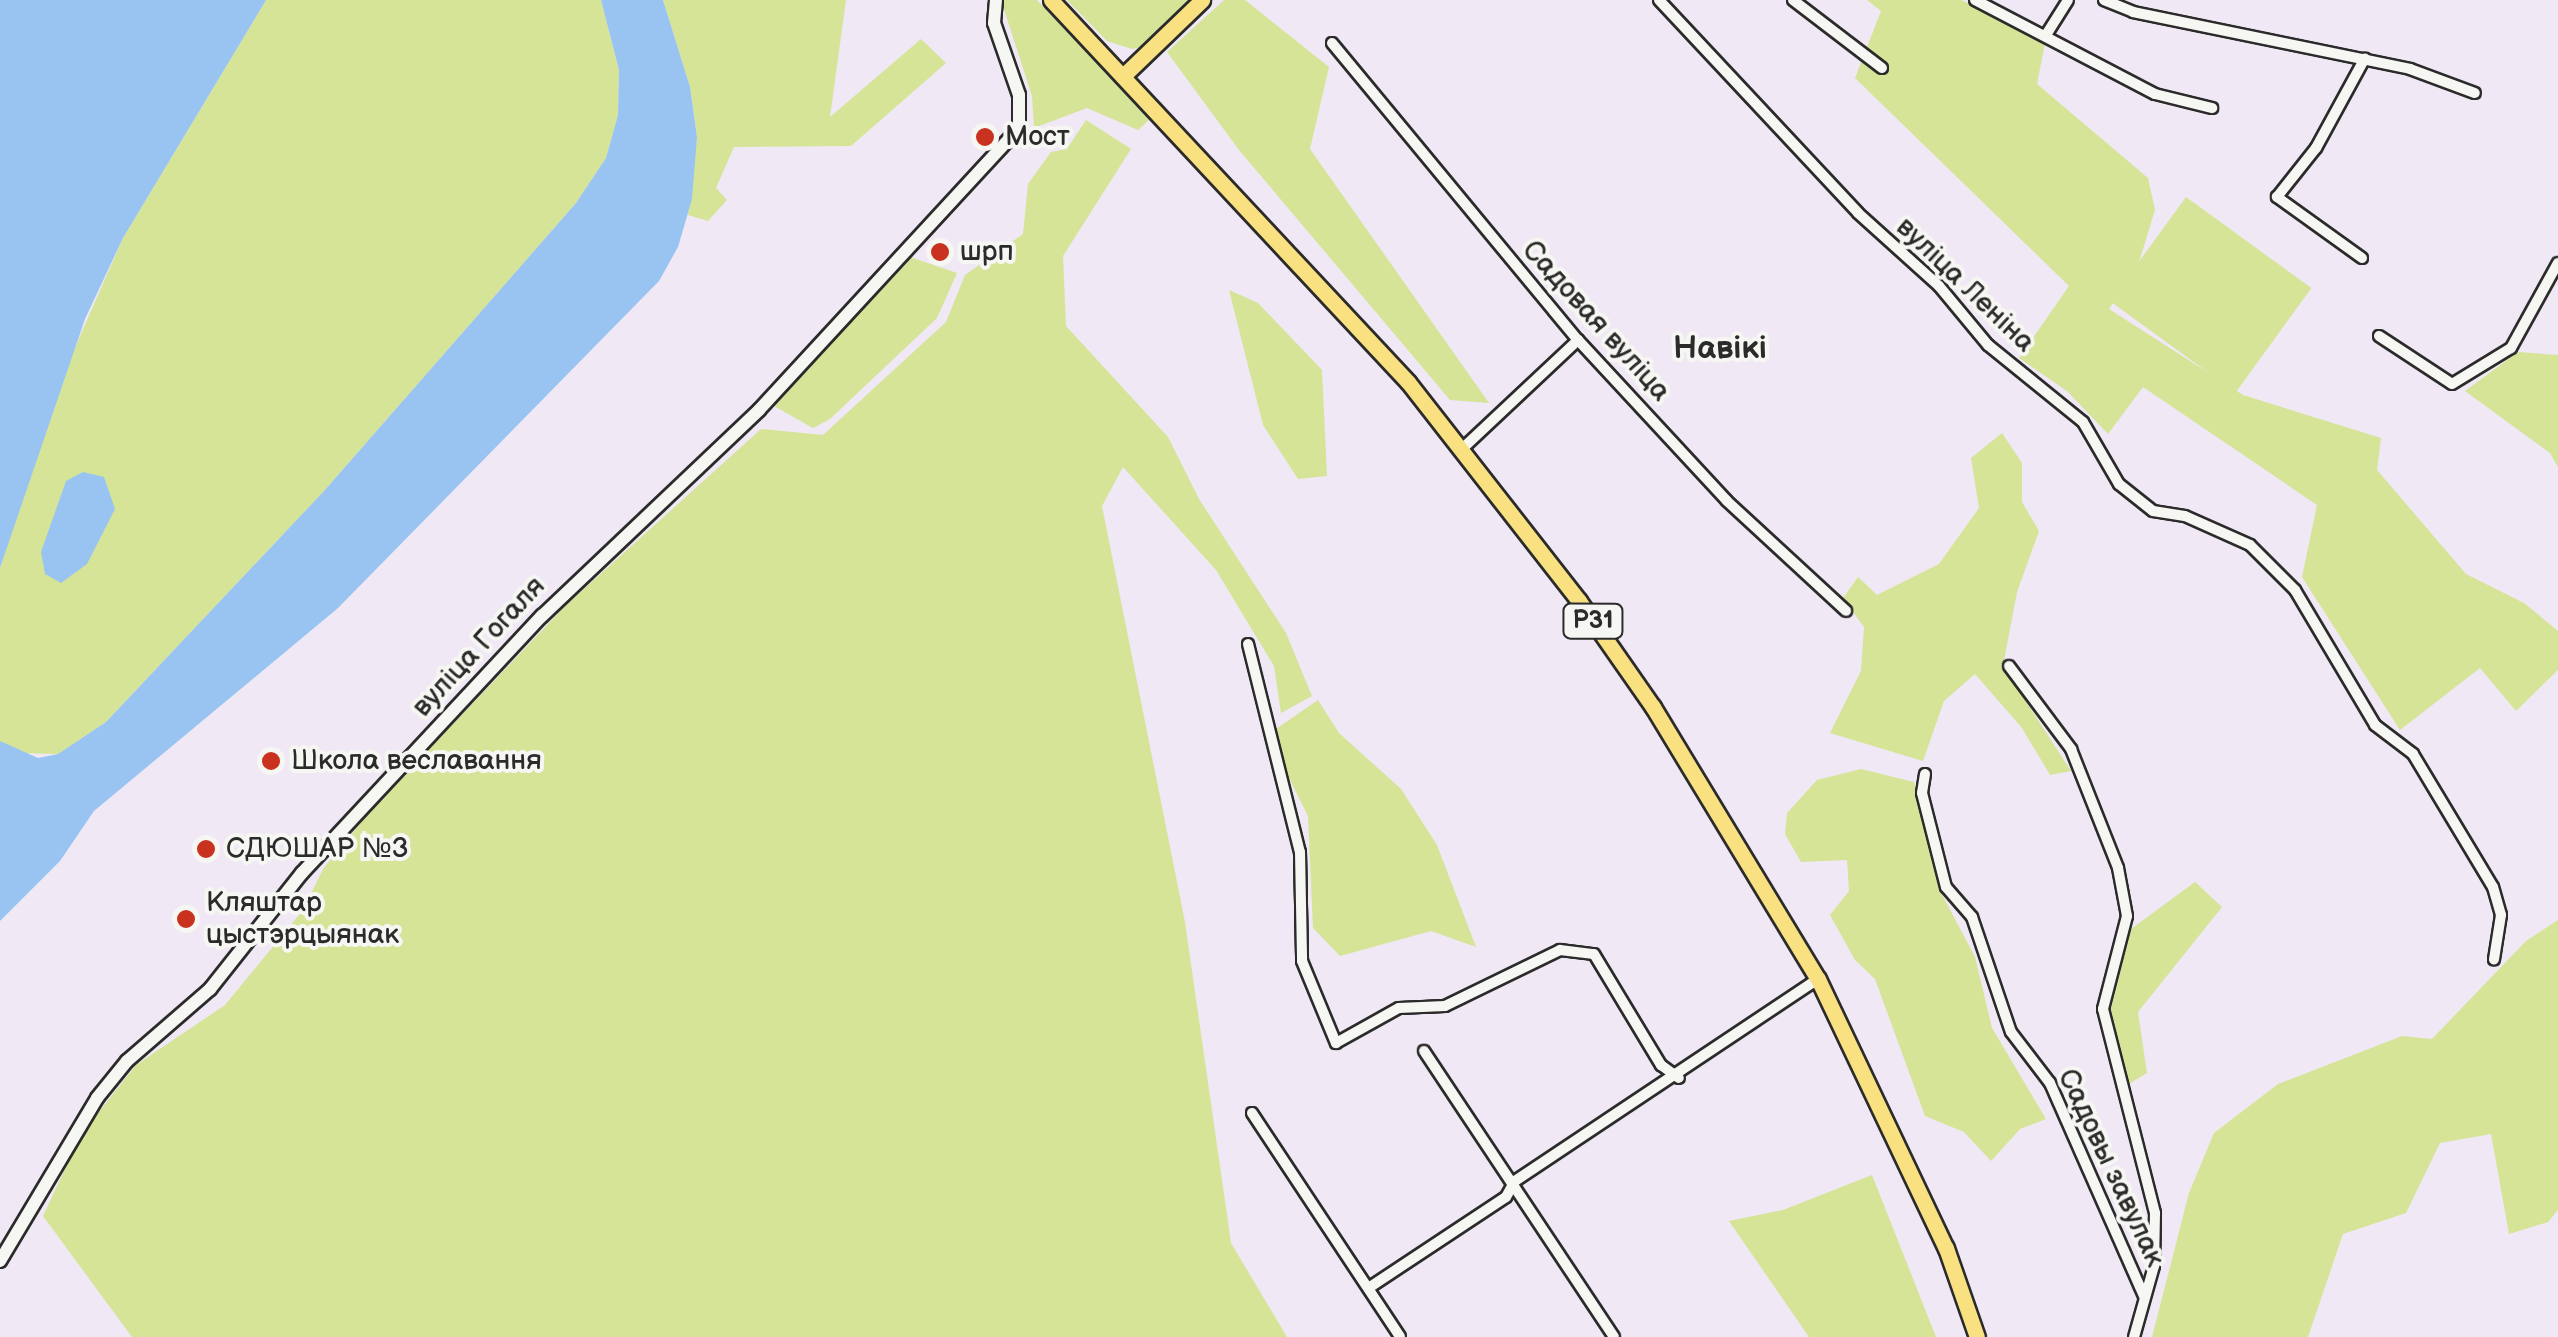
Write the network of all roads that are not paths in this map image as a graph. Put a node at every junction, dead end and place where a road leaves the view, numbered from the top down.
1 (996, 0) edge
2 (1202, 0) edge
3 (1659, 0) edge
4 (1794, 0) edge
5 (1975, 0) edge
6 (2068, 0) edge
7 (2104, 0) edge
8 (1054, 3) edge
9 (2046, 35) junction
10 (1332, 42) dead end
11 (2366, 58) junction
12 (1882, 68) dead end
13 (1123, 76) junction
14 (2475, 93) dead end
15 (2212, 108) dead end
16 (2362, 258) dead end
17 (2558, 263) edge
18 (2379, 336) dead end
19 (1578, 340) junction
20 (1463, 448) junction
21 (1846, 610) dead end
22 (1248, 644) dead end
23 (2009, 666) dead end
24 (1925, 774) dead end
25 (2494, 959) dead end
26 (1818, 979) junction
27 (1424, 1051) dead end
28 (1678, 1078) junction
29 (1252, 1113) dead end
30 (1515, 1181) junction
31 (0, 1230) edge
32 (14, 1244) junction
33 (0, 1260) edge
34 (1370, 1286) junction
35 (2145, 1297) junction
36 (1400, 1337) edge
37 (1614, 1337) edge
38 (1977, 1337) edge
39 (2134, 1337) edge

1 - 32 street, вуліца Гогаля
2 - 13 main road
3 - 25 street, вуліца Леніна
4 - 12 street
5 - 9 street
6 - 9 street
7 - 11 street
8 - 13 main road, Р31
9 - 15 street
10 - 19 street, Садовая вуліца
11 - 14 street
11 - 16 street
13 - 20 main road, Р31
17 - 18 street
19 - 20 street
19 - 21 street, Садовая вуліца
20 - 26 main road, Р31
22 - 28 street
23 - 35 street, Садовы завулак
24 - 35 street, Садовы завулак
26 - 28 street
26 - 38 main road, Р31
27 - 30 street
28 - 30 street
29 - 34 street
30 - 34 street
30 - 37 street
31 - 32 street
32 - 33 street, вуліца Гогаля
34 - 36 street
35 - 39 street

